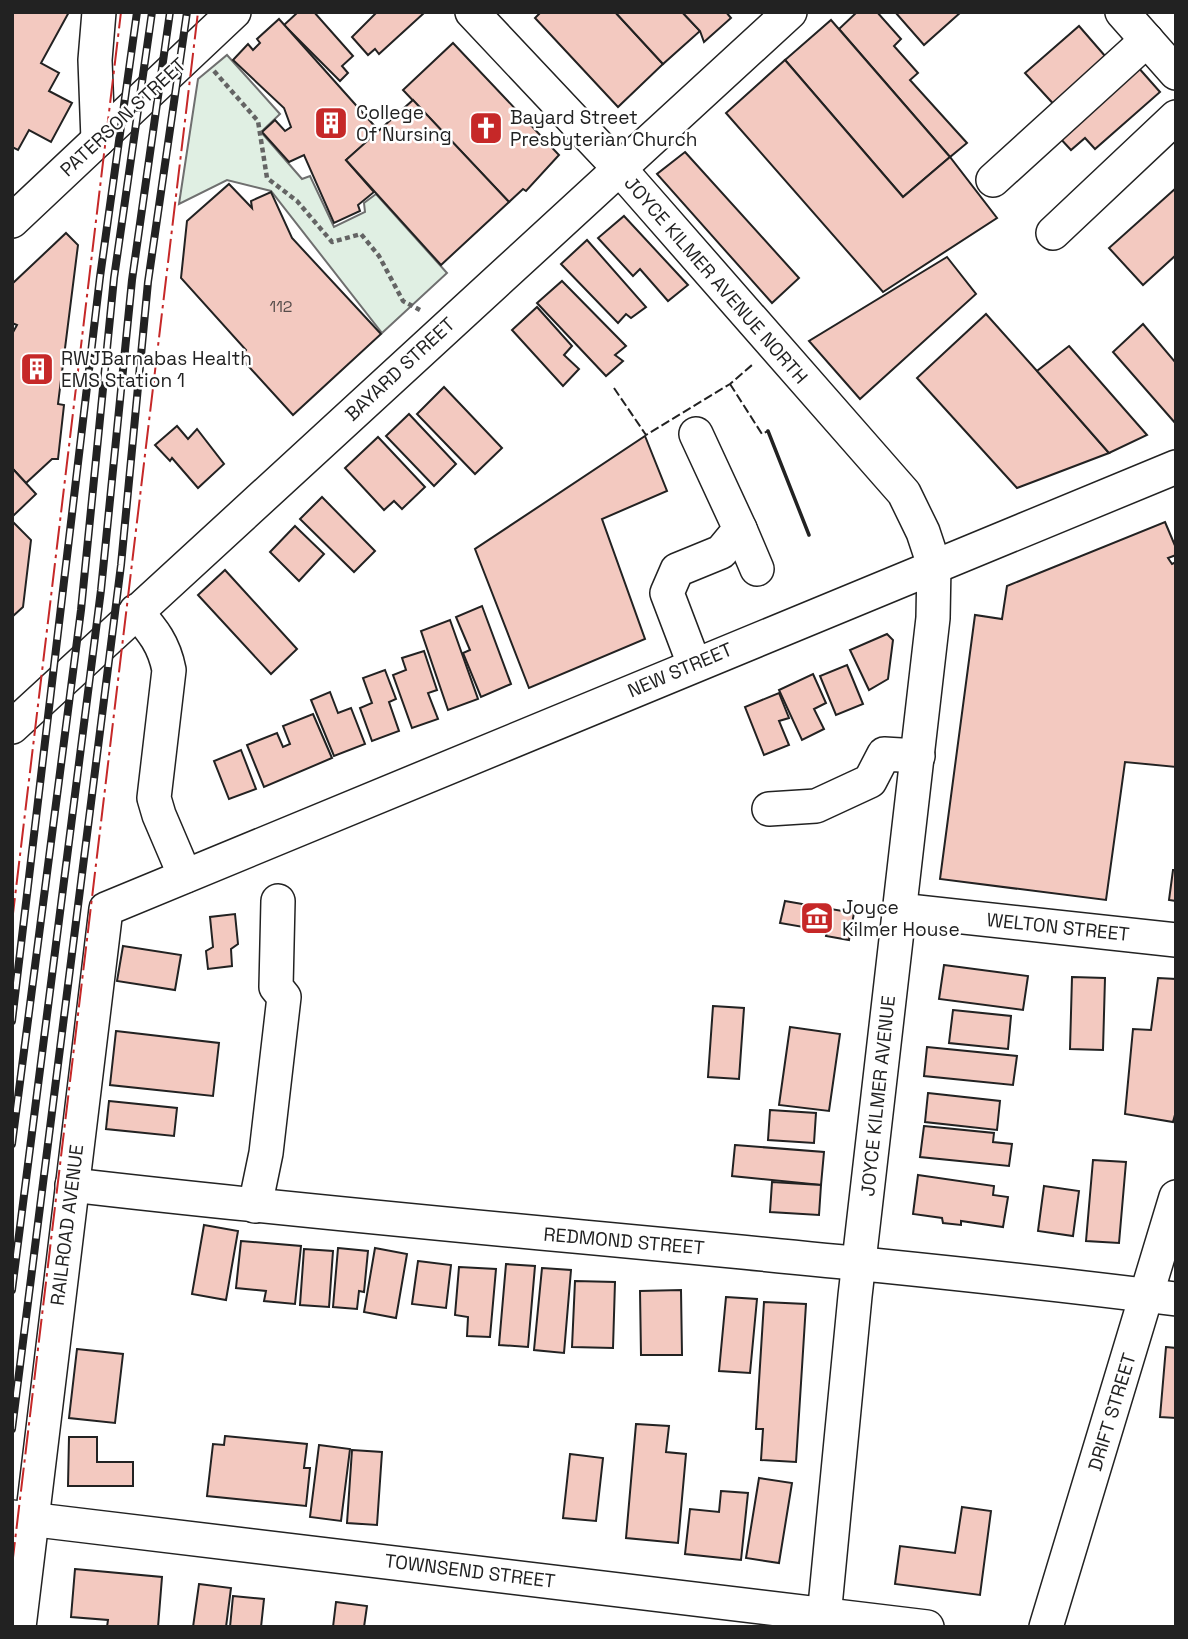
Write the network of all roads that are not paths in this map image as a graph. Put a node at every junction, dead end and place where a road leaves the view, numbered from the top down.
1 (99, 12) edge
2 (234, 12) edge
3 (472, 12) edge
4 (790, 12) edge
5 (1122, 12) edge
6 (1147, 40) junction
7 (1176, 73) edge
8 (1176, 117) edge
9 (98, 140) junction
10 (618, 167) junction
11 (993, 180) dead end
12 (12, 221) edge
13 (1053, 233) dead end
14 (696, 434) dead end
15 (1176, 467) edge
16 (740, 529) junction
17 (934, 565) junction
18 (757, 569) dead end
19 (136, 611) junction
20 (694, 664) junction
21 (12, 727) edge
22 (918, 756) junction
23 (769, 809) dead end
24 (185, 876) junction
25 (278, 901) dead end
26 (899, 910) junction
27 (1176, 940) edge
28 (72, 1185) junction
29 (1176, 1197) edge
30 (256, 1206) junction
31 (859, 1264) junction
32 (1162, 1297) edge
33 (22, 1518) edge
34 (824, 1620) edge
35 (19, 1627) edge
36 (927, 1627) edge
37 (1046, 1627) edge

1 - 9 street
2 - 9 street, PATERSON STREET
3 - 10 street, JOYCE KILMER AVENUE NORTH
4 - 10 street, BAYARD STREET
5 - 6 street
6 - 7 street
6 - 11 street
8 - 13 street
9 - 12 street, PATERSON STREET
10 - 17 street, JOYCE KILMER AVENUE NORTH
10 - 19 street, BAYARD STREET
14 - 16 street
15 - 17 street, NEW STREET
16 - 18 street
16 - 20 street
17 - 20 street, NEW STREET
17 - 22 street, JOYCE KILMER AVENUE
19 - 21 street, BAYARD STREET
19 - 24 street
20 - 24 street, NEW STREET
22 - 23 street
22 - 26 street, JOYCE KILMER AVENUE
24 - 28 street, RAILROAD AVENUE
25 - 30 street
26 - 27 street, WELTON STREET
26 - 31 street, JOYCE KILMER AVENUE
28 - 30 street, REDMOND STREET
28 - 33 street, RAILROAD AVENUE
29 - 32 street, DRIFT STREET
30 - 31 street, REDMOND STREET
31 - 32 street, REDMOND STREET
31 - 34 street, JOYCE KILMER AVENUE
32 - 37 street, DRIFT STREET
33 - 34 street, TOWNSEND STREET
33 - 35 street, RAILROAD AVENUE
34 - 36 street, TOWNSEND STREET

